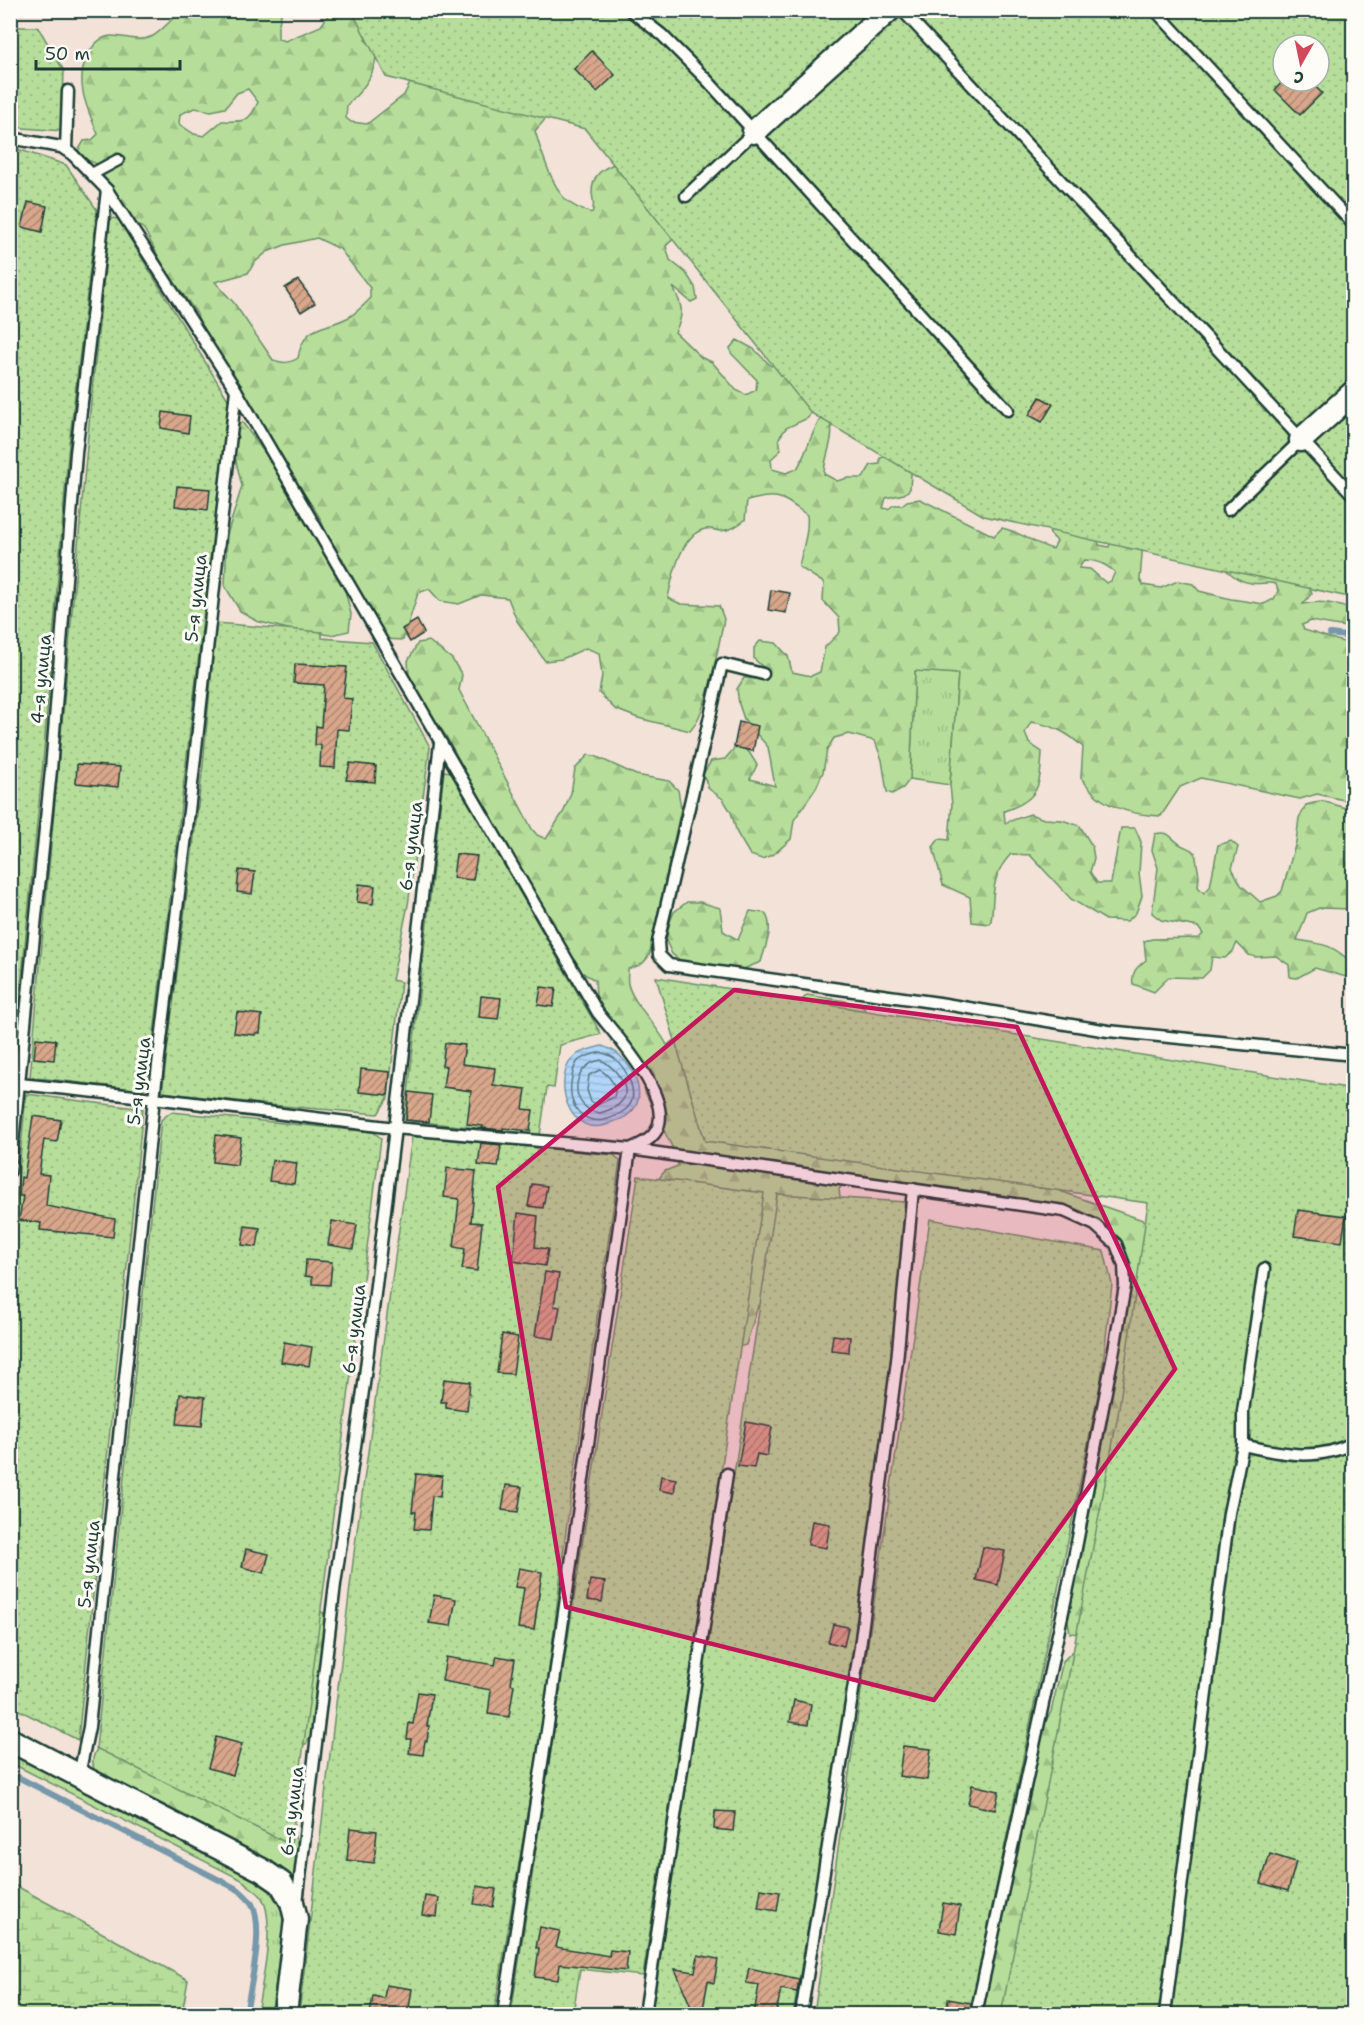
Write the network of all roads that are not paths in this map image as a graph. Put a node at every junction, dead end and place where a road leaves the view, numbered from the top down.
1 (630, 10) edge
2 (889, 10) edge
3 (902, 10) edge
4 (1155, 10) edge
5 (68, 91) dead end
6 (754, 132) junction
7 (10, 138) edge
8 (66, 150) junction
9 (118, 160) dead end
10 (92, 174) junction
11 (107, 190) junction
12 (686, 196) dead end
13 (1353, 225) edge
14 (236, 390) junction
15 (1353, 392) edge
16 (1008, 410) dead end
17 (1301, 440) junction
18 (1353, 496) edge
19 (1228, 510) dead end
20 (763, 674) dead end
21 (440, 742) junction
22 (1353, 1055) edge
23 (14, 1083) edge
24 (154, 1098) junction
25 (395, 1128) junction
26 (630, 1149) junction
27 (10, 1171) edge
28 (913, 1189) junction
29 (1264, 1269) dead end
30 (1353, 1442) edge
31 (1244, 1445) junction
32 (727, 1474) dead end
33 (10, 1740) edge
34 (79, 1775) junction
35 (296, 1919) junction
36 (285, 2014) edge
37 (503, 2014) edge
38 (645, 2014) edge
39 (801, 2014) edge
40 (976, 2014) edge
41 (1165, 2014) edge

1 - 6 lane
2 - 6 street
3 - 17 lane
4 - 13 lane
5 - 8 lane
6 - 12 lane
6 - 16 lane
7 - 8 lane
8 - 10 lane
9 - 10 lane
10 - 11 lane
11 - 14 lane
11 - 23 lane, 4-я улица
14 - 21 lane
14 - 24 lane, 5-я улица
15 - 17 street
17 - 18 lane
17 - 19 lane
20 - 22 lane
21 - 25 lane, 6-я улица
21 - 26 lane
23 - 24 lane
23 - 27 lane, 4-я улица
24 - 25 lane
24 - 34 lane, 5-я улица
25 - 26 lane
25 - 35 lane, 6-я улица
26 - 28 lane
26 - 37 lane
28 - 39 lane
28 - 40 lane
29 - 31 lane
30 - 31 lane
31 - 41 lane
32 - 38 lane
33 - 34 street
34 - 35 street
35 - 36 street

